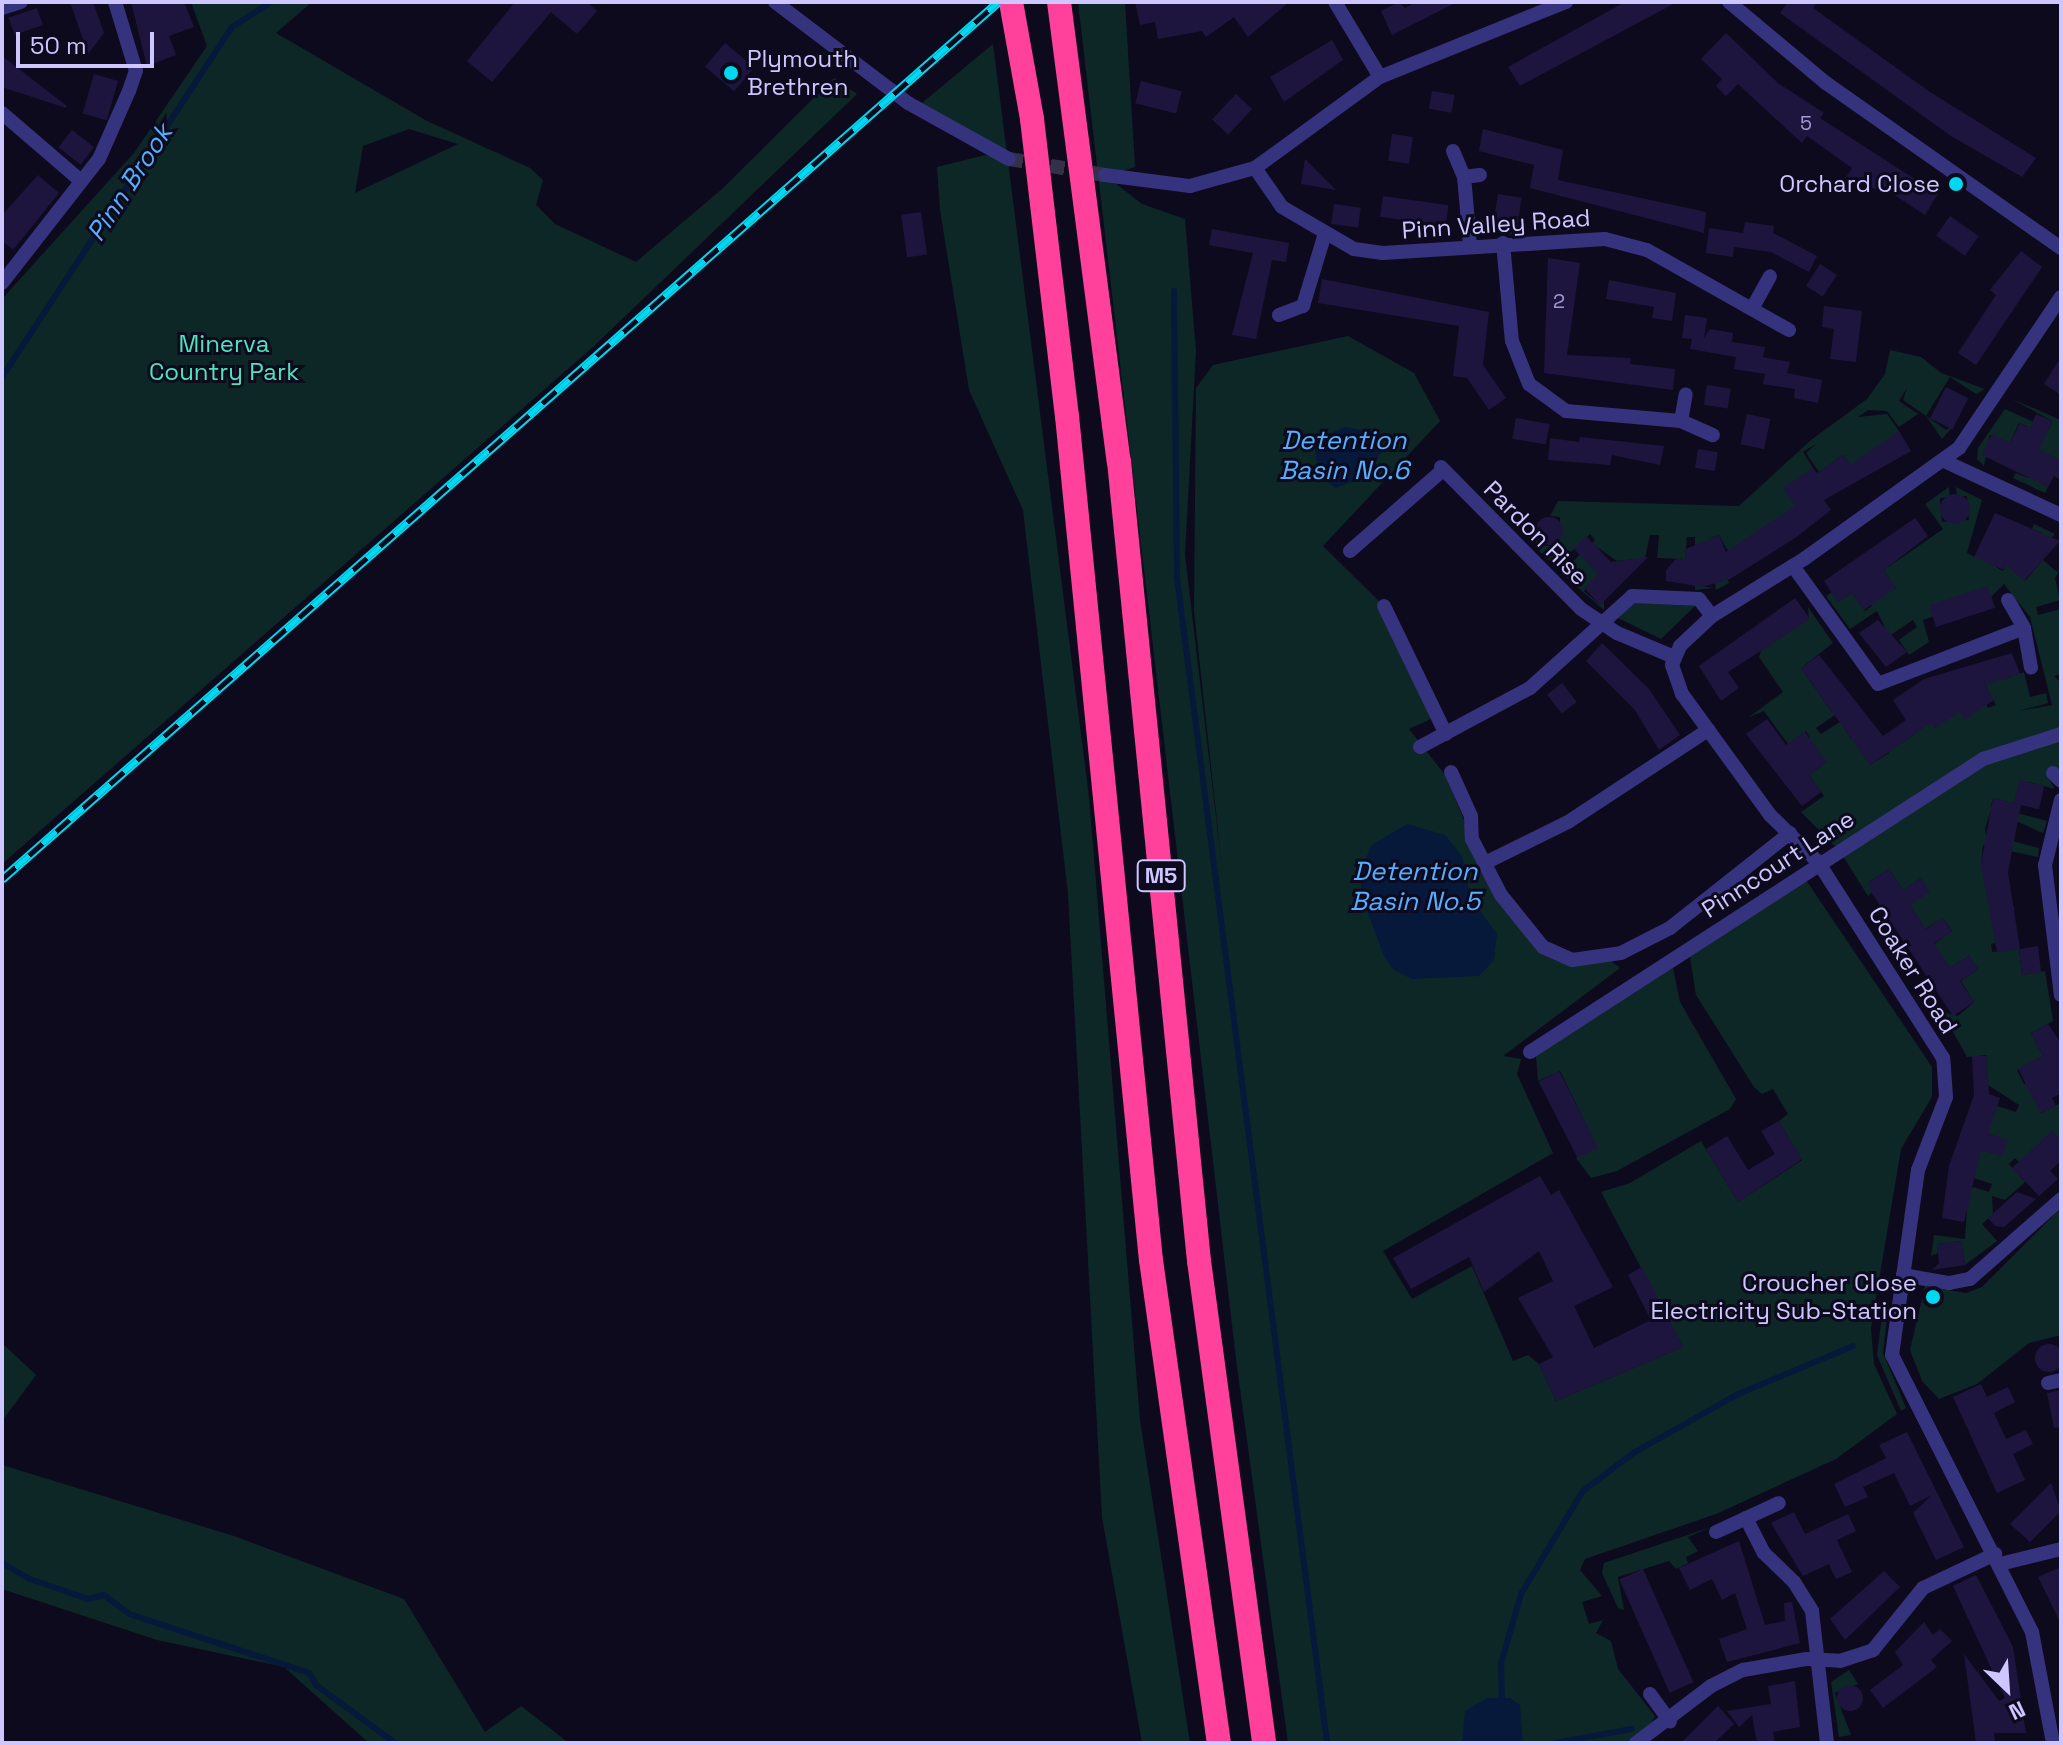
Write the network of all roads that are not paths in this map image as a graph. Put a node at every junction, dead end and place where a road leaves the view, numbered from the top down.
1 (21, 2) edge
2 (115, 2) edge
3 (775, 2) edge
4 (1011, 2) edge
5 (1335, 2) edge
6 (1566, 2) edge
7 (1729, 2) edge
8 (1059, 5) edge
9 (2, 8) edge
10 (1380, 77) junction
11 (2, 113) edge
12 (1453, 151) dead end
13 (1009, 159) tunnel mouth
14 (1255, 168) junction
15 (1105, 175) tunnel mouth
16 (1480, 175) dead end
17 (1464, 177) junction
18 (81, 181) junction
19 (1324, 237) junction
20 (1503, 243) junction
21 (1470, 245) junction
22 (2061, 248) edge
23 (1770, 276) dead end
24 (2, 283) edge
25 (2059, 305) edge
26 (1753, 307) junction
27 (1279, 315) dead end
28 (1789, 330) dead end
29 (1686, 394) dead end
30 (1681, 421) junction
31 (1713, 435) dead end
32 (1944, 461) junction
33 (2061, 515) edge
34 (1350, 551) dead end
35 (1793, 566) junction
36 (2008, 600) dead end
37 (1384, 606) dead end
38 (1712, 616) junction
39 (1600, 623) junction
40 (2024, 628) junction
41 (1674, 657) junction
42 (2031, 667) dead end
43 (1708, 730) junction
44 (1446, 734) junction
45 (2061, 734) edge
46 (1420, 747) dead end
47 (1451, 772) dead end
48 (2061, 800) edge
49 (1790, 833) junction
50 (1485, 863) junction
51 (1819, 863) junction
52 (2057, 942) edge
53 (2061, 995) edge
54 (1530, 1052) dead end
55 (2061, 1199) edge
56 (1903, 1275) junction
57 (1779, 1503) dead end
58 (1746, 1518) junction
59 (1716, 1532) dead end
60 (2061, 1549) edge
61 (1998, 1559) junction
62 (1818, 1660) junction
63 (2053, 1692) edge
64 (1650, 1694) dead end
65 (1670, 1722) junction
66 (1219, 1743) edge
67 (1264, 1743) edge
68 (1636, 1743) edge
69 (1827, 1743) edge
70 (2053, 1743) edge

1 - 9 street
2 - 18 street
3 - 13 street
4 - 66 highway, M5
5 - 10 street
6 - 10 street
7 - 22 street
8 - 67 highway, M5
10 - 14 street
11 - 18 street
12 - 17 street
14 - 15 street
14 - 19 street, Pinn Valley Road
16 - 17 street
17 - 21 street
18 - 24 street
19 - 21 street, Pinn Valley Road
19 - 27 street
20 - 21 street, Pinn Valley Road
20 - 26 street, Pinn Valley Road
20 - 30 street
23 - 26 street
25 - 32 street
26 - 28 street, Pinn Valley Road
29 - 30 street
30 - 31 street
32 - 33 street
32 - 35 street
34 - 39 street, Pardon Rise
35 - 38 street
35 - 40 street
36 - 40 street
37 - 44 street
38 - 39 street
38 - 41 street
39 - 41 street, Pardon Rise
39 - 44 street
40 - 42 street
41 - 43 street, Coaker Road
43 - 49 street, Coaker Road
43 - 50 street
44 - 46 street
45 - 51 street, Pinncourt Lane
47 - 50 street
48 - 52 street
49 - 50 street
49 - 51 street, Coaker Road
51 - 54 street, Pinncourt Lane
51 - 56 street, Coaker Road
52 - 53 street
55 - 56 street
56 - 61 street, Coaker Road
57 - 58 street
58 - 59 street
58 - 62 street
60 - 61 street
61 - 62 street
61 - 63 street, Coaker Road
62 - 65 street
62 - 69 street
63 - 70 street, Coaker Road
64 - 65 street
65 - 68 street

